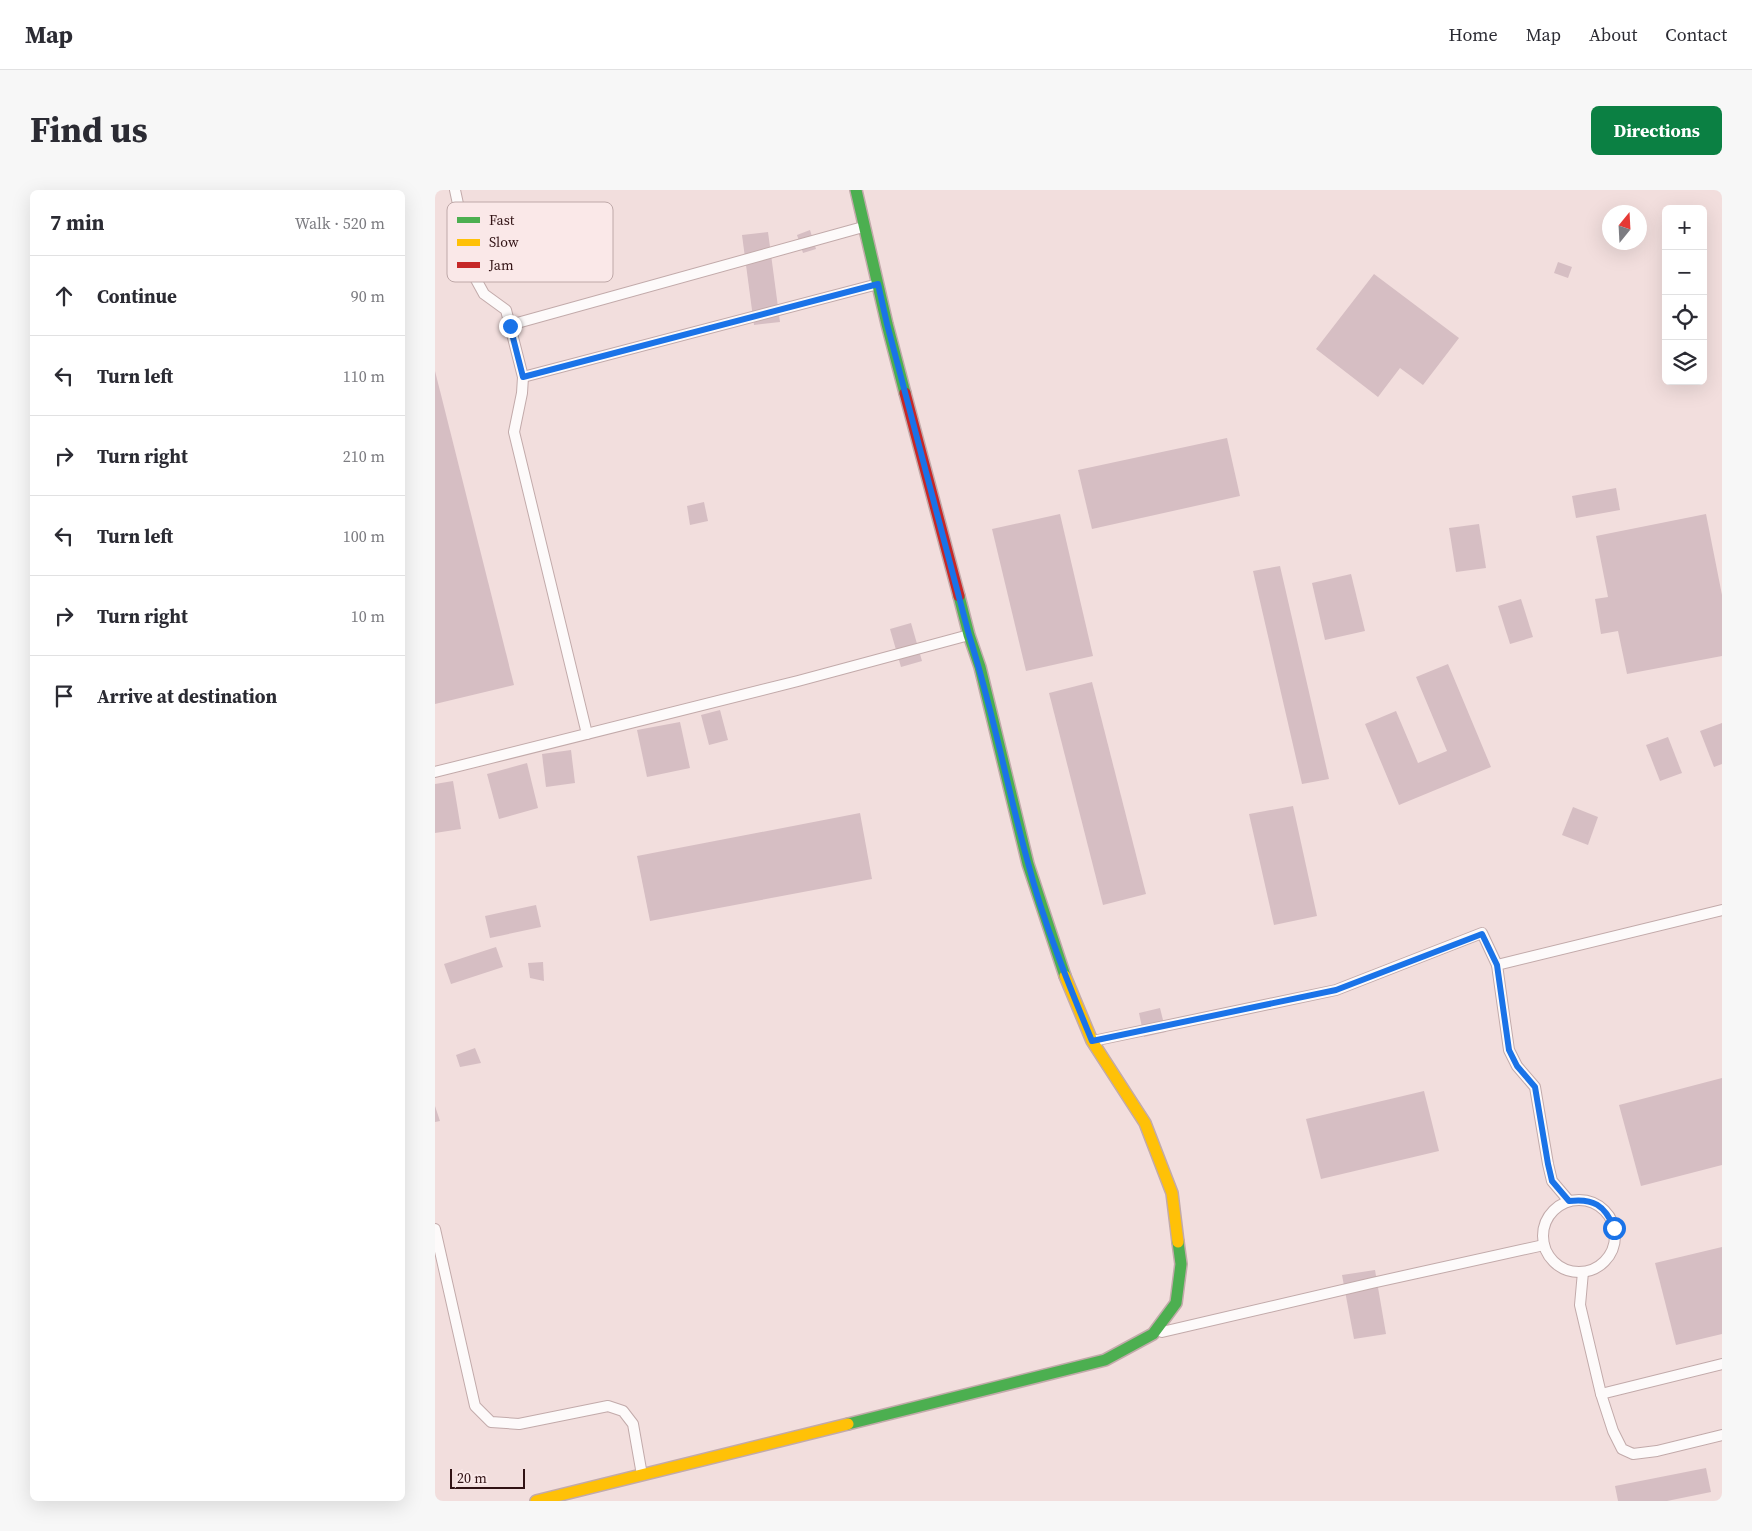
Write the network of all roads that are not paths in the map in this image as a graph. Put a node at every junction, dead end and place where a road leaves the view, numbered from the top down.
1 (856, 190) edge
2 (863, 227) junction
3 (477, 282) edge
4 (878, 284) junction
5 (510, 326) junction
6 (523, 377) junction
7 (969, 635) junction
8 (587, 734) junction
9 (435, 772) edge
10 (1722, 910) edge
11 (1497, 965) junction
12 (1092, 1041) junction
13 (1569, 1201) junction
14 (435, 1229) edge
15 (1545, 1246) junction
16 (1583, 1272) junction
17 (1153, 1334) junction
18 (1722, 1364) edge
19 (1601, 1394) junction
20 (1722, 1434) edge
21 (642, 1475) junction
22 (536, 1501) edge

1 - 2 street
2 - 4 street
2 - 5 lane
3 - 5 lane
4 - 6 lane
4 - 7 street
5 - 6 lane
6 - 8 lane
7 - 8 lane
7 - 12 street
8 - 9 lane
10 - 11 lane
11 - 12 lane
11 - 13 lane
12 - 17 street
13 - 15 lane
13 - 16 lane
14 - 21 lane
15 - 16 lane
15 - 17 lane
16 - 19 lane
17 - 21 street
18 - 19 lane
19 - 20 lane
21 - 22 street

